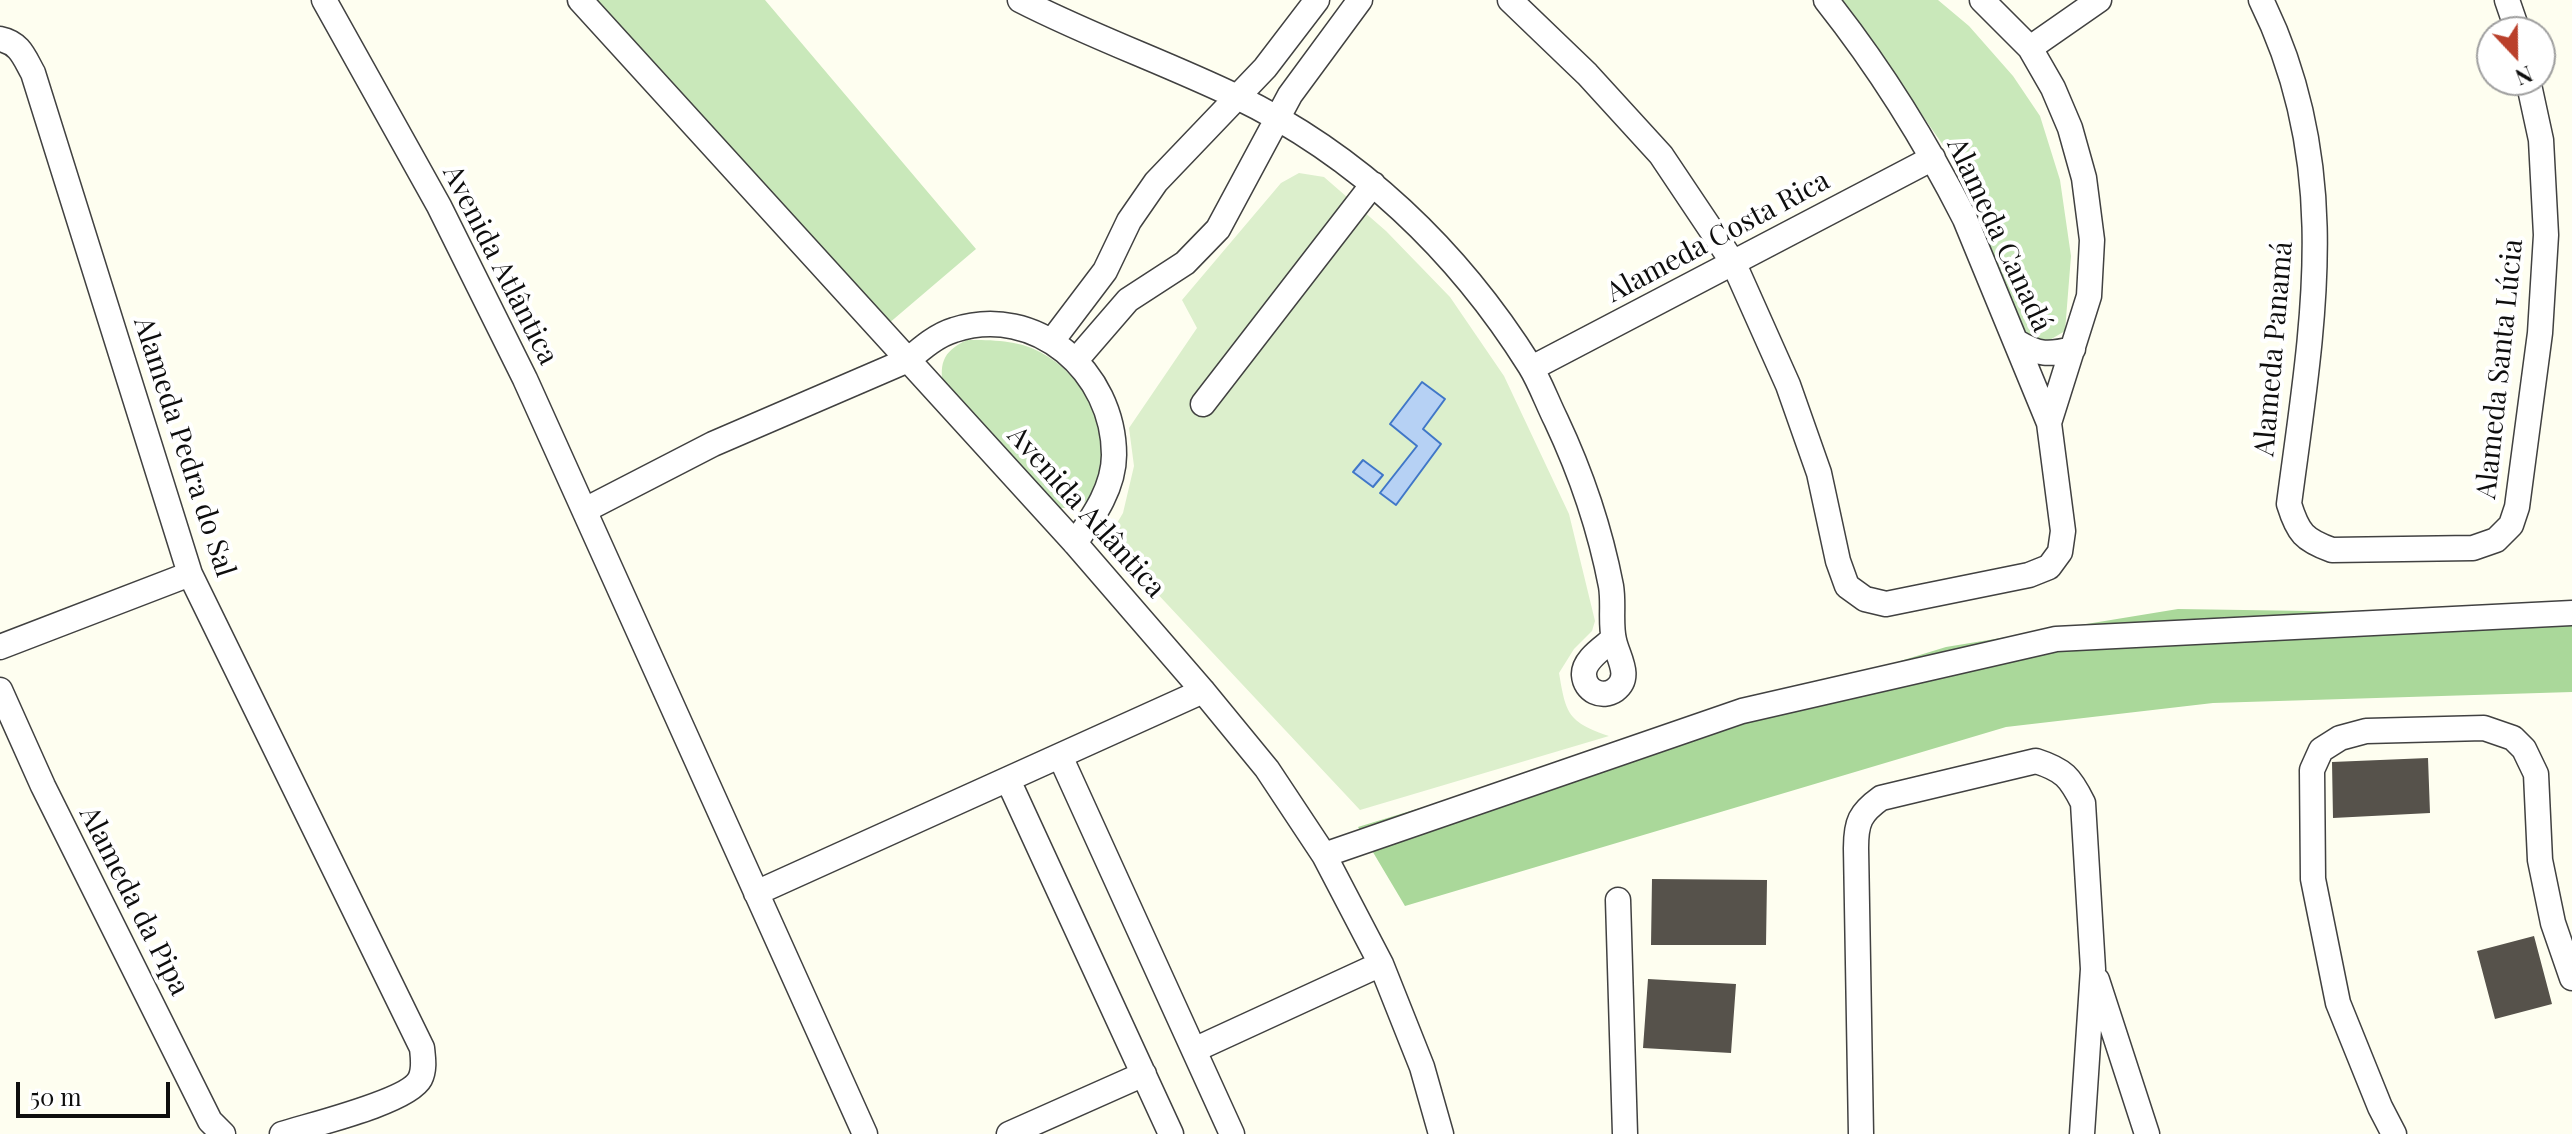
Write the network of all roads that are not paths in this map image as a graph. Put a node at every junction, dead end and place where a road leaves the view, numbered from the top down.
1 (324, 0) edge
2 (580, 0) edge
3 (1020, 0) edge
4 (1317, 0) edge
5 (1360, 0) edge
6 (1510, 0) edge
7 (1826, 0) edge
8 (1982, 0) edge
9 (2099, 0) edge
10 (2261, 0) edge
11 (6, 41) edge
12 (2030, 48) junction
13 (2531, 96) edge
14 (1239, 98) junction
15 (1276, 119) junction
16 (1933, 158) junction
17 (1373, 184) junction
18 (1734, 264) junction
19 (1052, 341) junction
20 (2017, 342) junction
21 (2073, 349) junction
22 (1077, 359) junction
23 (908, 360) junction
24 (1532, 368) junction
25 (1203, 404) dead end
26 (2049, 423) junction
27 (585, 510) junction
28 (1075, 543) junction
29 (2473, 548) joint
30 (190, 574) junction
31 (2572, 613) edge
32 (1613, 639) dead end
33 (0, 647) edge
34 (0, 690) edge
35 (1203, 691) junction
36 (1060, 756) junction
37 (1008, 780) junction
38 (1324, 855) junction
39 (756, 893) junction
40 (1618, 900) dead end
41 (1381, 964) junction
42 (2093, 969) junction
43 (2572, 978) edge
44 (1194, 1050) junction
45 (1144, 1074) junction
46 (223, 1134) edge
47 (282, 1134) edge
48 (865, 1134) edge
49 (1009, 1134) edge
50 (1171, 1134) edge
51 (1232, 1134) edge
52 (1441, 1134) edge
53 (1625, 1134) edge
54 (1861, 1134) edge
55 (2082, 1134) edge
56 (2147, 1134) edge
57 (2394, 1134) edge

1 - 27 street, Avenida Atlântica
2 - 23 street, Avenida Atlântica
3 - 14 street
4 - 14 street
5 - 15 street
6 - 18 street
7 - 16 street, Alameda Canadá
8 - 12 street
9 - 12 street
10 - 29 street, Alameda Panamá
11 - 30 street, Alameda Pedra do Sal
12 - 21 street
13 - 29 street, Alameda Santa Lúcia
14 - 15 street
14 - 19 street
15 - 17 street
15 - 22 street
16 - 18 street, Alameda Costa Rica
16 - 20 street, Alameda Canadá
17 - 24 street
17 - 25 street
18 - 24 street, Alameda Costa Rica
18 - 26 street
19 - 22 street
19 - 23 street
20 - 21 street
20 - 26 street, Alameda Canadá
21 - 26 street
22 - 28 street
23 - 27 street
23 - 28 street, Avenida Atlântica
24 - 32 street
27 - 39 street, Avenida Atlântica
28 - 35 street, Avenida Atlântica
30 - 33 street
30 - 47 street, Alameda Pedra do Sal
31 - 38 street
34 - 46 street, Alameda da Pipa
35 - 36 street
35 - 38 street, Avenida Atlântica
36 - 37 street
36 - 44 street
37 - 39 street
37 - 45 street
38 - 41 street, Avenida Atlântica
39 - 48 street, Avenida Atlântica
40 - 53 street
41 - 44 street
41 - 52 street, Avenida Atlântica
42 - 54 street
42 - 55 street
42 - 56 street
43 - 57 street
44 - 51 street
45 - 49 street
45 - 50 street

